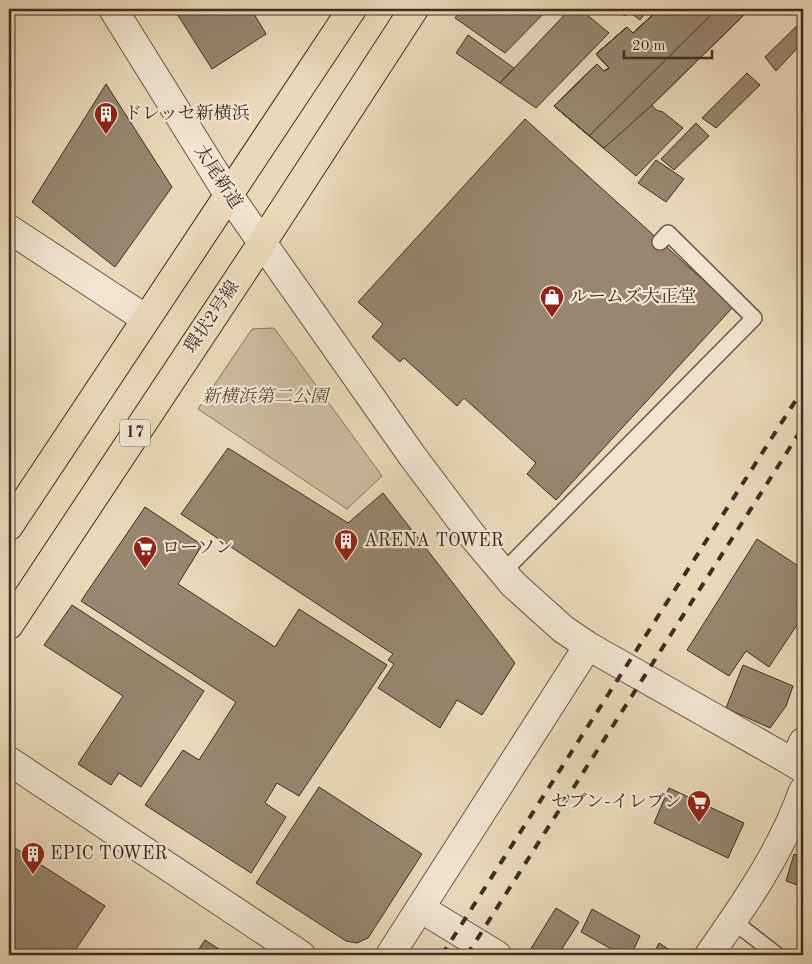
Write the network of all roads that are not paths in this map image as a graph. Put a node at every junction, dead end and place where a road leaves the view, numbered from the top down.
1 (113, 9) edge
2 (352, 9) edge
3 (414, 9) edge
4 (228, 194) junction
5 (9, 229) edge
6 (262, 242) junction
7 (660, 242) dead end
8 (146, 319) junction
9 (9, 526) edge
10 (503, 572) junction
11 (9, 625) edge
12 (588, 646) junction
13 (800, 758) edge
14 (9, 761) edge
15 (803, 791) edge
16 (420, 908) junction
17 (733, 921) junction
18 (301, 955) edge
19 (390, 955) edge
20 (497, 955) edge
21 (709, 955) edge
22 (777, 955) edge

1 - 4 street, 太尾新道
2 - 4 main road
3 - 6 main road, 環状2号線 / 17
4 - 6 street, 太尾新道
4 - 8 main road
5 - 8 street
6 - 10 street, 太尾新道
6 - 11 main road, 環状2号線 / 17
7 - 10 lane
8 - 9 main road
10 - 12 street, 太尾新道
12 - 13 street, 太尾新道
12 - 16 street
14 - 18 street
15 - 17 street
16 - 19 street
16 - 20 street
17 - 21 street
17 - 22 lane

